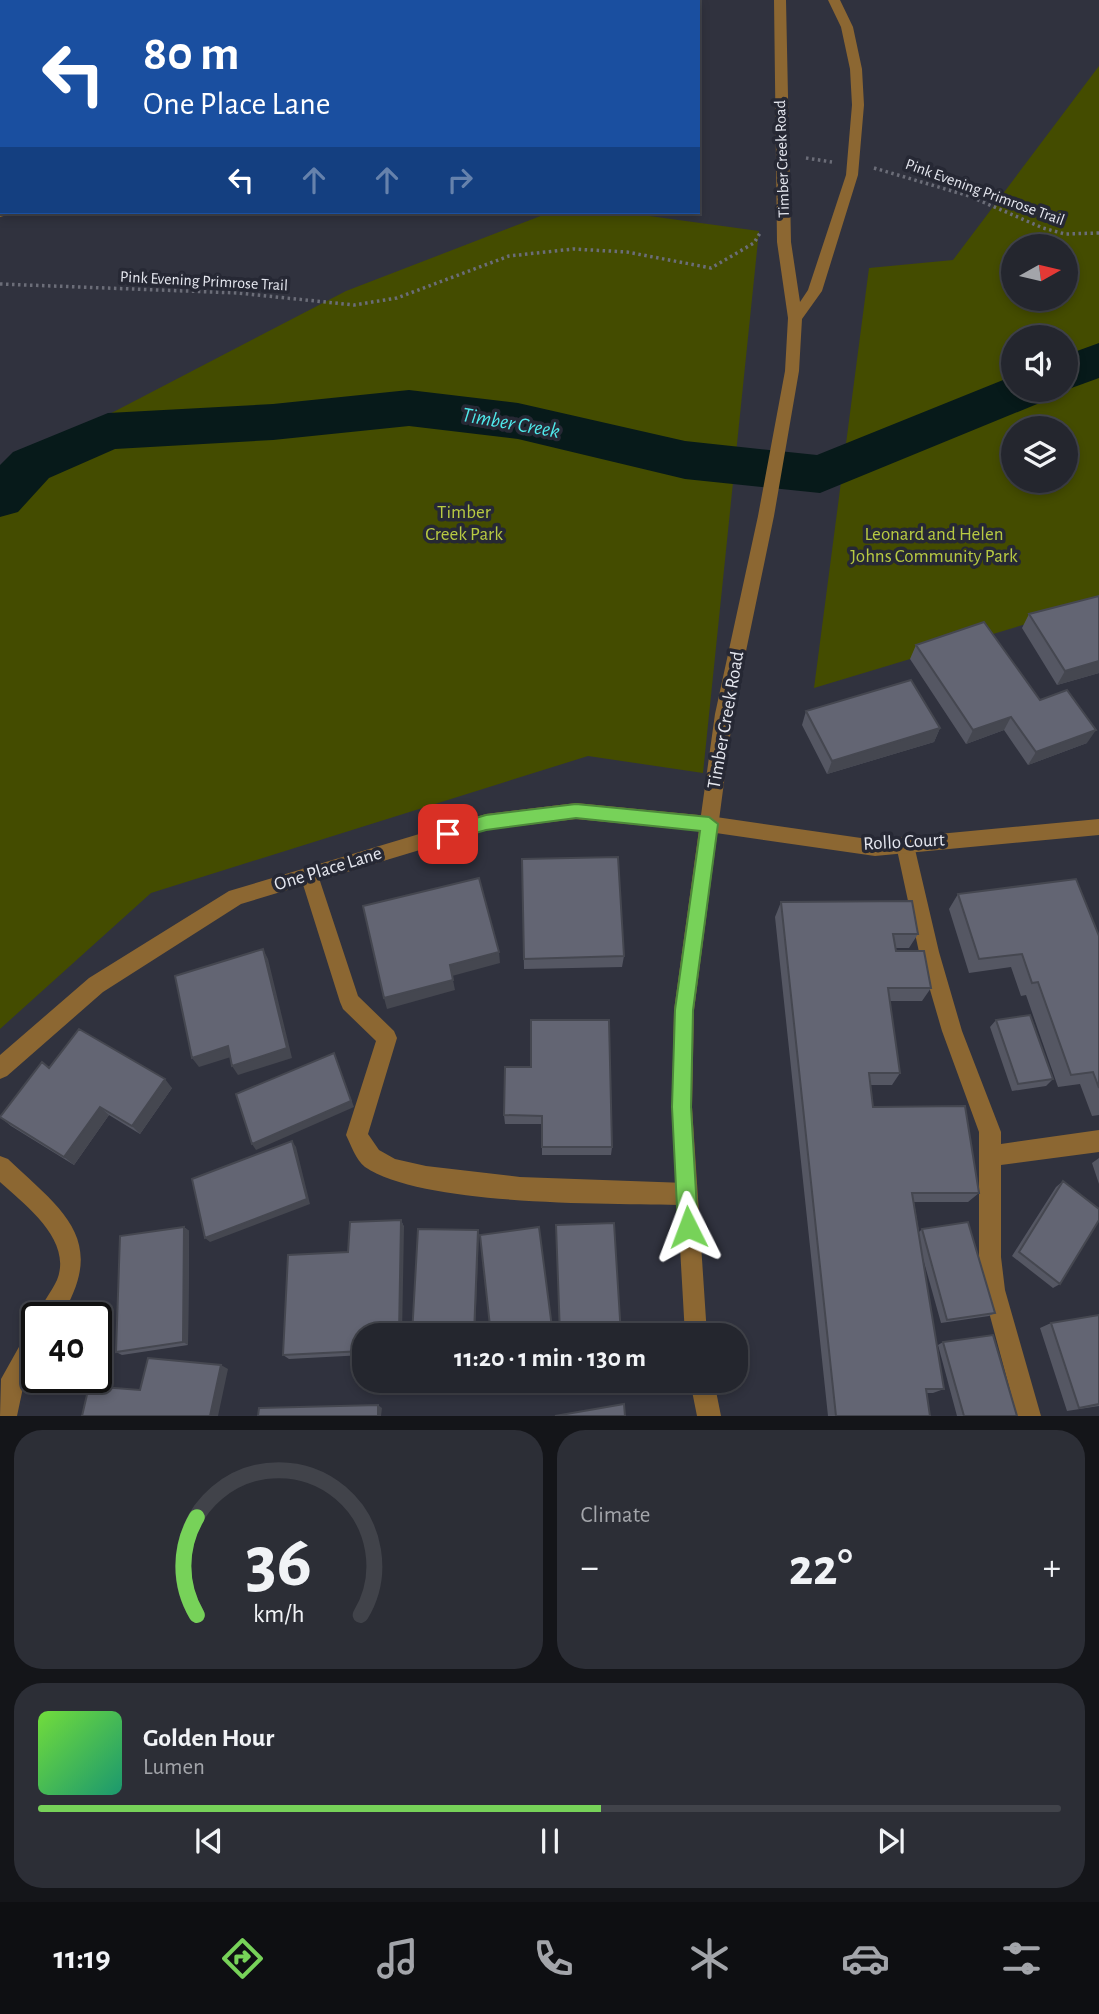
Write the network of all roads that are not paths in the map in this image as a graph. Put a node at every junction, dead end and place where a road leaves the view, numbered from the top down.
1 (780, 0) edge
2 (834, 0) edge
3 (795, 318) junction
4 (709, 824) junction
5 (1099, 827) edge
6 (905, 845) junction
7 (309, 875) junction
8 (0, 1069) edge
9 (1099, 1141) edge
10 (992, 1156) junction
11 (0, 1167) edge
12 (686, 1194) junction
13 (56, 1302) edge
14 (695, 1323) edge
15 (21, 1364) edge
16 (704, 1393) edge
17 (5, 1416) edge
18 (709, 1416) edge
19 (1029, 1416) edge

1 - 3 street, Timber Creek Road
2 - 3 street
3 - 4 street, Timber Creek Road
4 - 6 street, Rollo Court
4 - 7 street, One Place Lane
4 - 12 street, Timber Creek Road
5 - 6 street, Rollo Court
6 - 10 street
7 - 8 street, One Place Lane
7 - 12 street
9 - 10 street
10 - 19 street
11 - 13 street
12 - 14 street, Timber Creek Road
15 - 17 street
16 - 18 street

